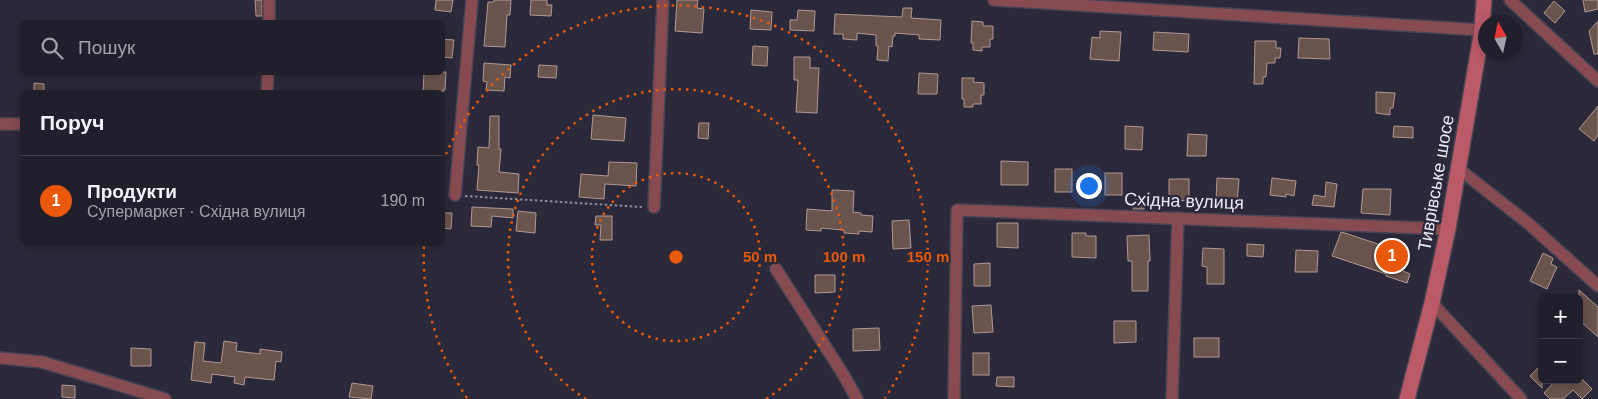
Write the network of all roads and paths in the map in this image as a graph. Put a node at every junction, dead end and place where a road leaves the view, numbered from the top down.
1 (269, 0) edge
2 (472, 0) edge
3 (663, 0) edge
4 (994, 0) edge
5 (1484, 0) edge
6 (1510, 0) edge
7 (1483, 15) edge
8 (269, 20) edge
9 (1478, 30) edge
10 (1478, 54) edge
11 (268, 75) edge
12 (1597, 80) edge
13 (268, 90) edge
14 (0, 124) edge
15 (20, 124) edge
16 (1459, 169) junction
17 (455, 195) joint
18 (654, 208) joint
19 (1178, 218) junction
20 (1448, 229) junction
21 (776, 270) dead end
22 (1598, 286) edge
23 (1432, 303) junction
24 (0, 358) edge
25 (165, 399) edge
26 (857, 399) edge
27 (954, 399) edge
28 (1172, 399) edge
29 (1407, 399) edge
30 (1521, 399) edge

1 - 8 street
2 - 17 street
3 - 18 street
4 - 9 street
5 - 7 main road, Тиврівське шосе
6 - 12 street
10 - 16 main road, Тиврівське шосе
11 - 13 street
14 - 15 street
16 - 20 main road, Тиврівське шосе
16 - 22 street
17 - 18 path
19 - 20 street, Східна вулиця
19 - 27 street, Східна вулиця
19 - 28 street
20 - 23 main road, Тиврівське шосе
21 - 26 street
23 - 29 main road, Тиврівське шосе
23 - 30 street
24 - 25 street

